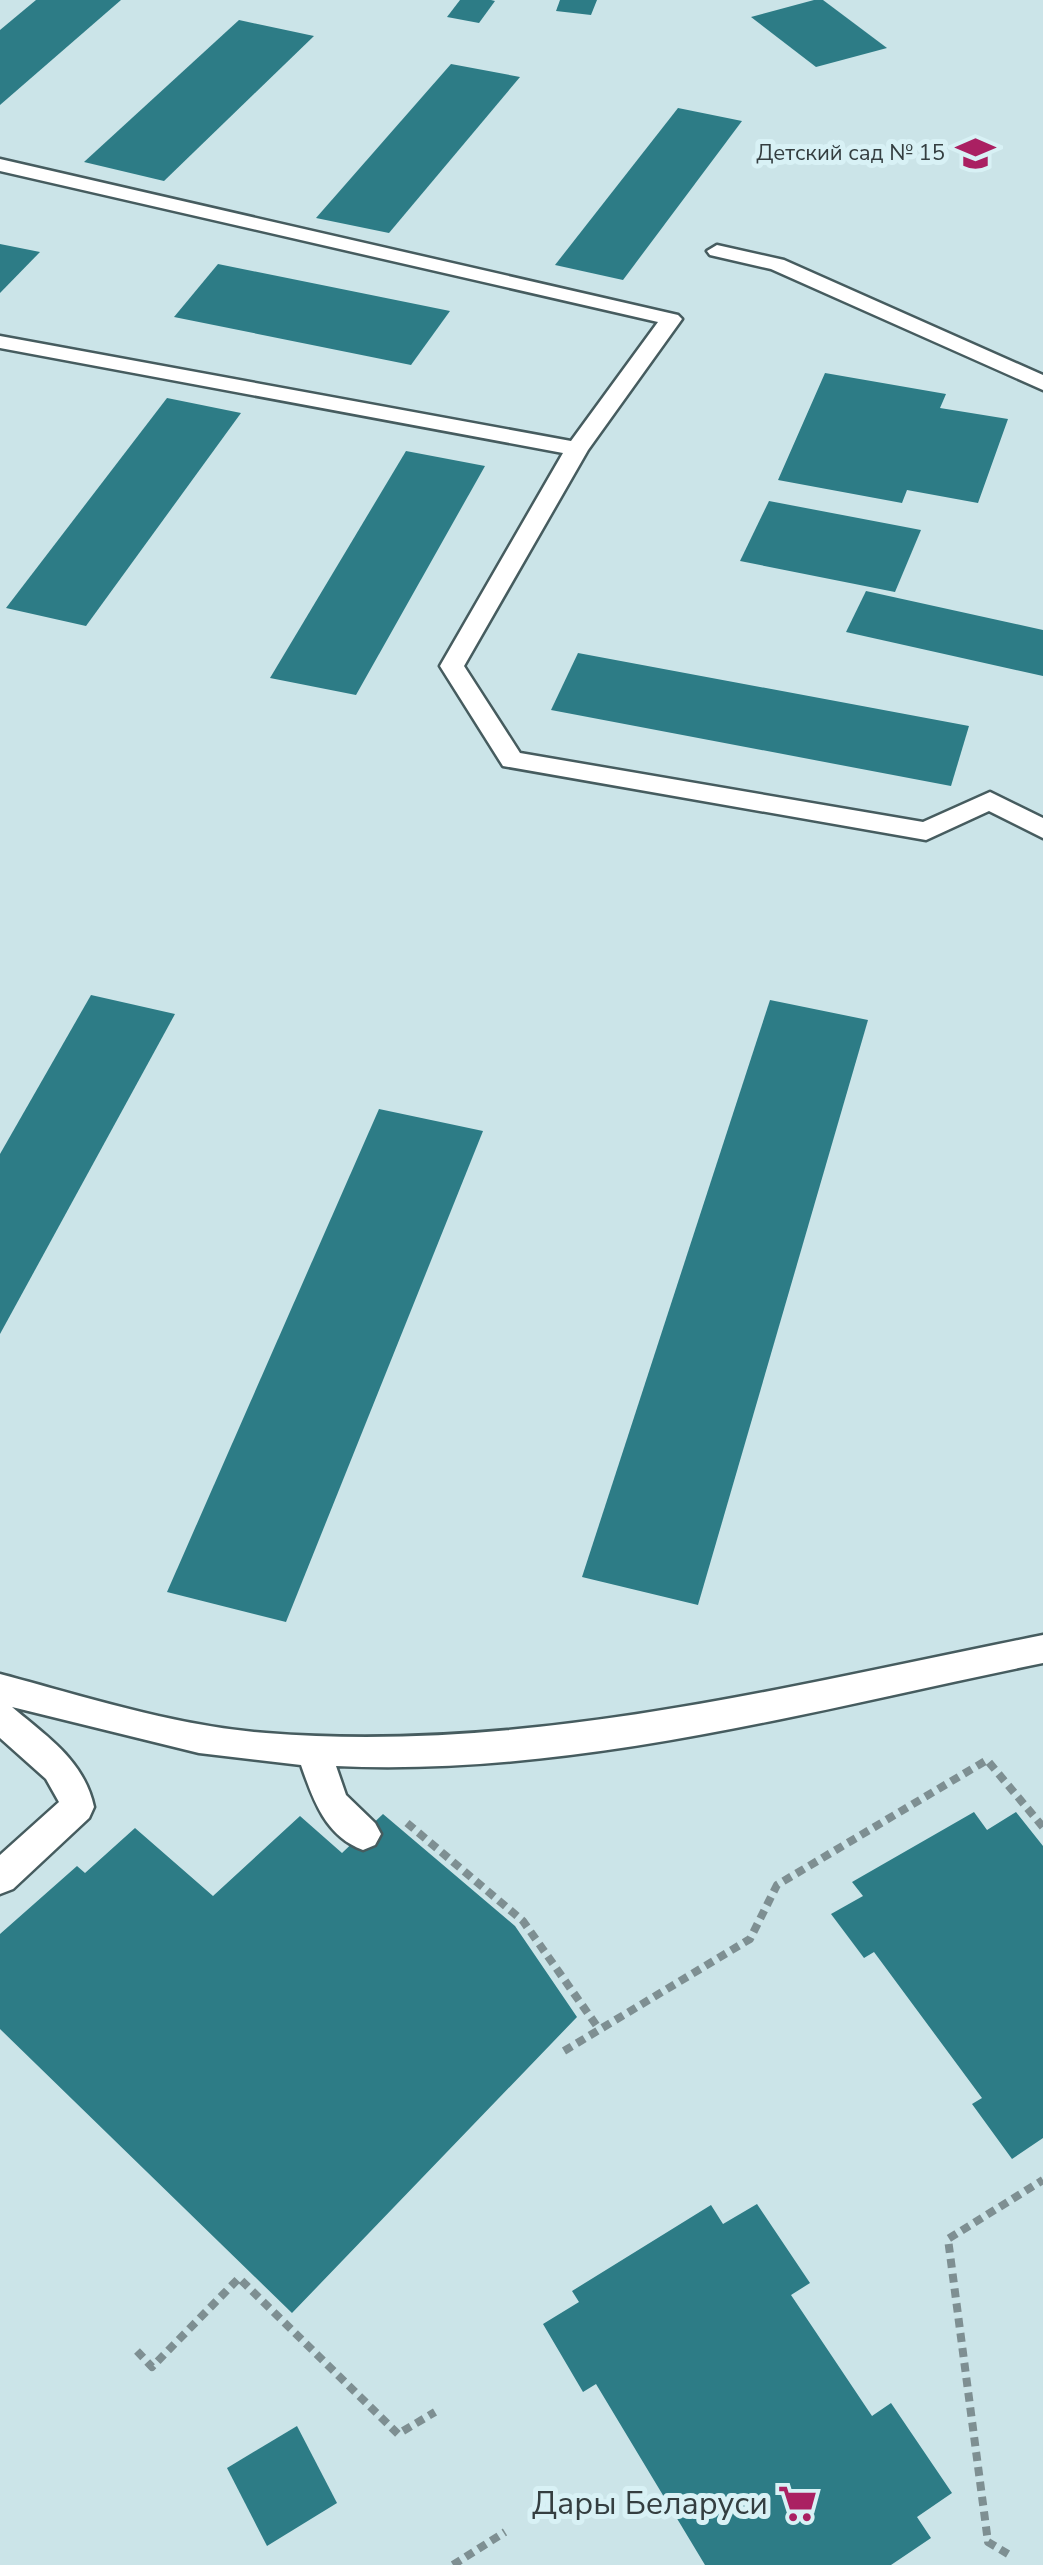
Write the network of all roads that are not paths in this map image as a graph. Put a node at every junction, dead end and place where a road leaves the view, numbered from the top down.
1 (0, 164) edge
2 (718, 251) dead end
3 (0, 342) edge
4 (1043, 382) edge
5 (577, 449) junction
6 (1043, 829) edge
7 (1043, 1649) edge
8 (0, 1689) edge
9 (0, 1717) edge
10 (313, 1750) junction
11 (362, 1834) dead end
12 (0, 1878) edge

1 - 5 lane
2 - 4 lane
3 - 5 lane
5 - 6 lane
7 - 10 lane
8 - 10 lane
9 - 12 lane
10 - 11 lane

